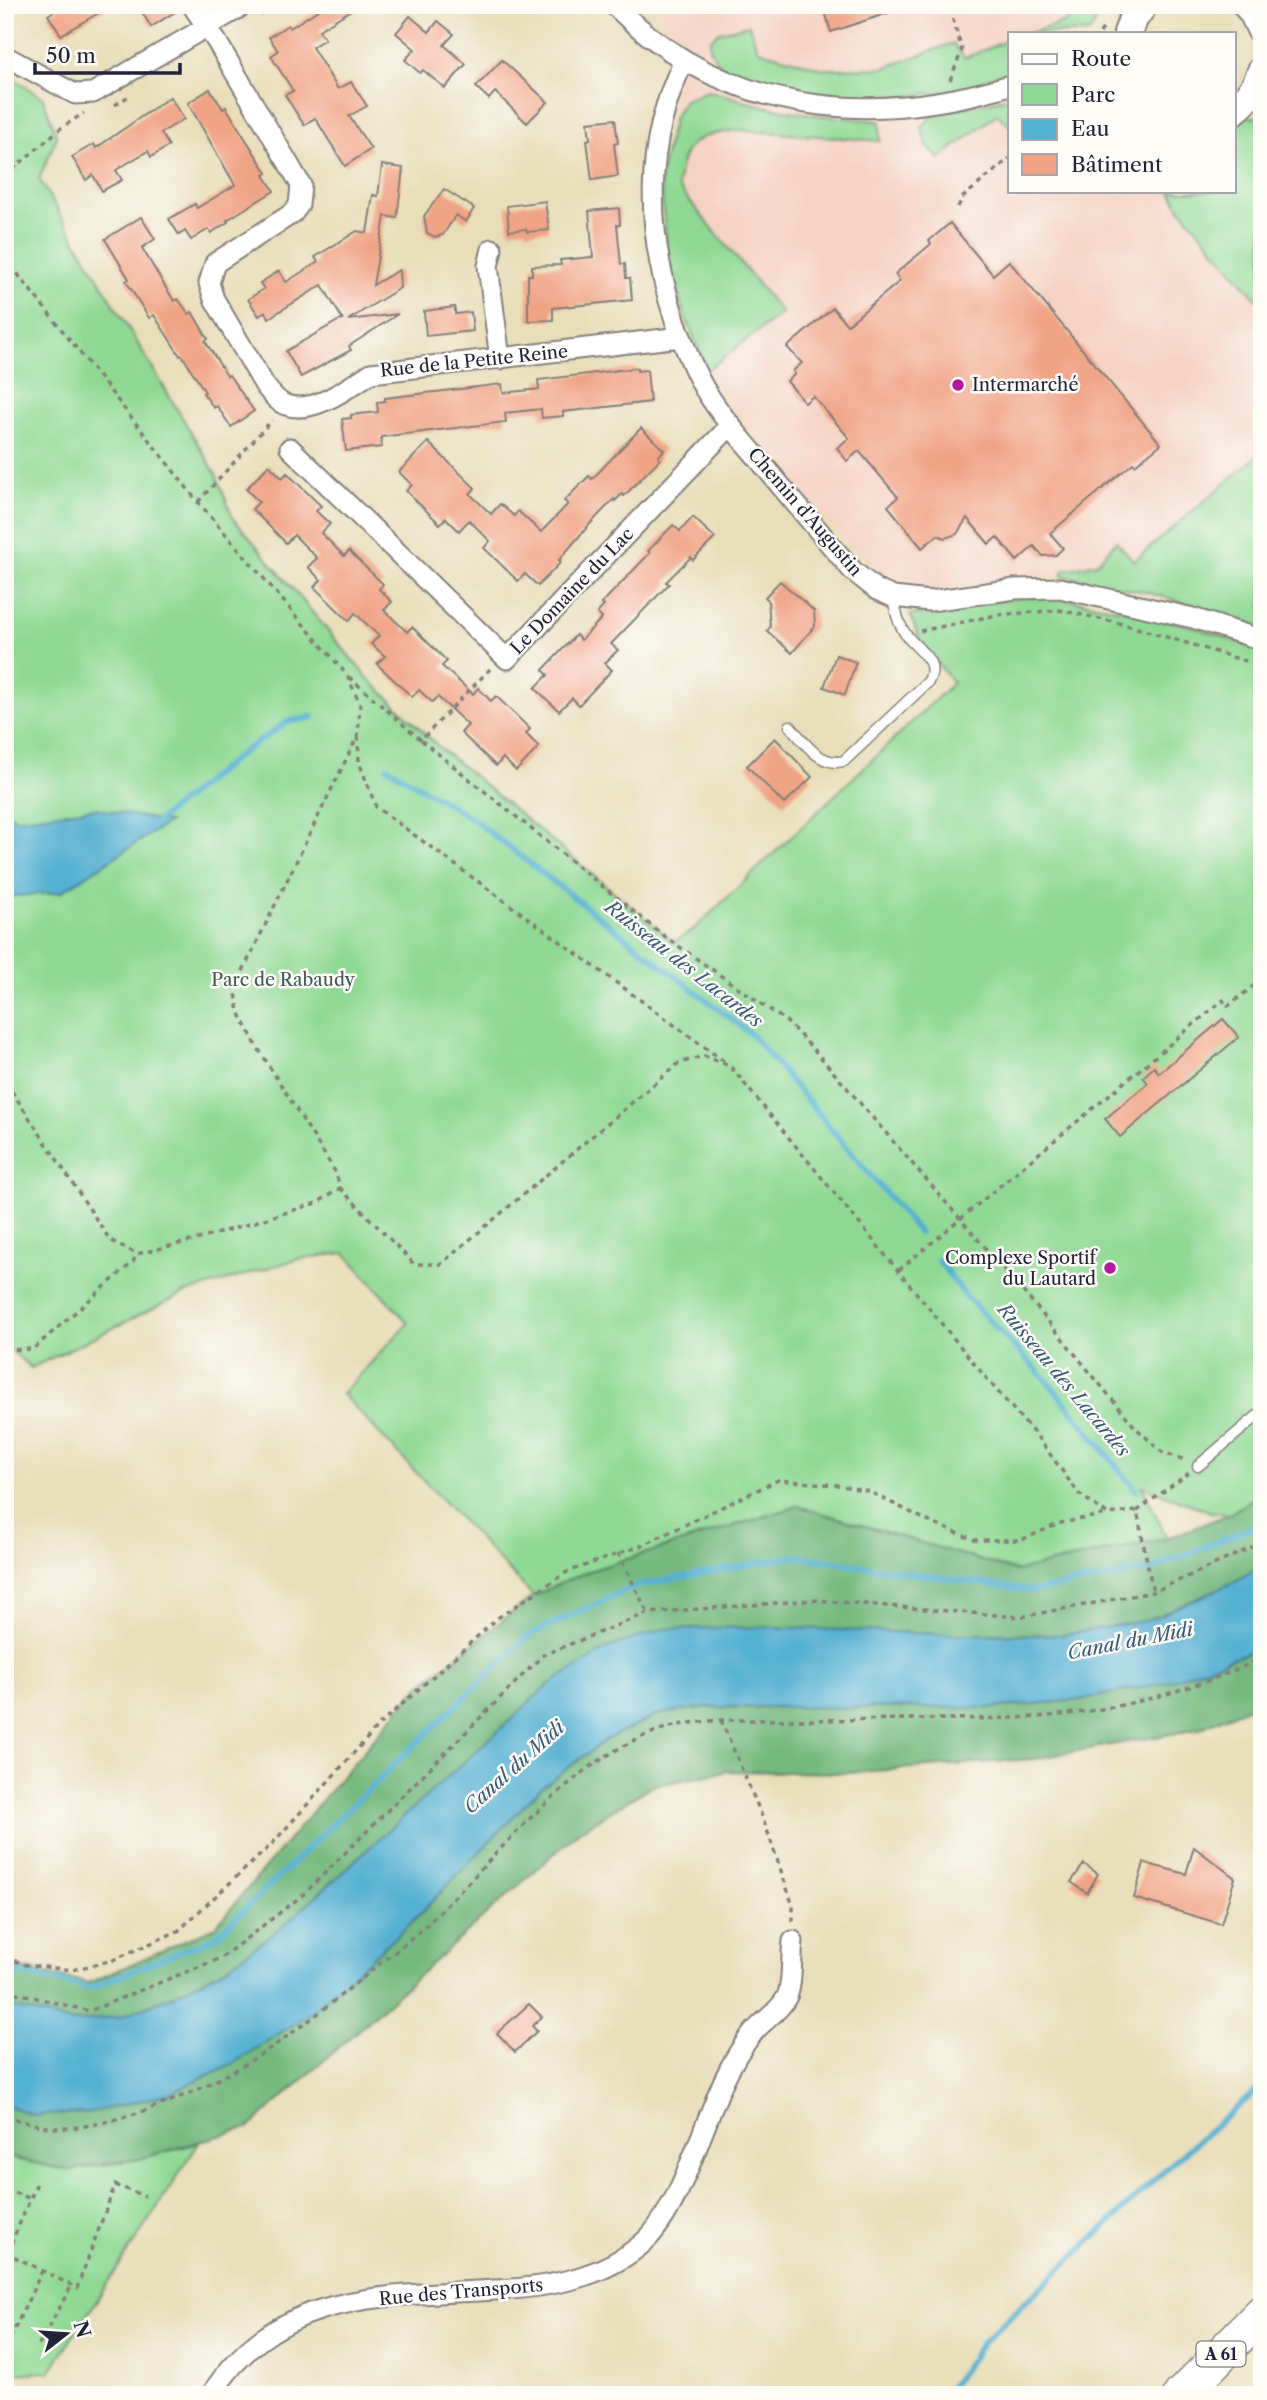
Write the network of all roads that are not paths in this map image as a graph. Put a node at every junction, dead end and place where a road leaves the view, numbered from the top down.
1 (192, 5) edge
2 (244, 5) edge
3 (614, 5) edge
4 (1143, 5) edge
5 (1247, 5) edge
6 (206, 29) junction
7 (1262, 31) edge
8 (1128, 32) edge
9 (5, 56) edge
10 (684, 61) junction
11 (1008, 86) edge
12 (492, 249) dead end
13 (681, 337) junction
14 (500, 359) junction
15 (731, 425) junction
16 (290, 448) dead end
17 (893, 597) junction
18 (1262, 640) edge
19 (790, 726) dead end
20 (1262, 1412) edge
21 (1198, 1466) road end
22 (793, 1941) road end
23 (1262, 2313) edge
24 (211, 2395) edge
25 (1181, 2395) edge

1 - 6 street
2 - 6 street
3 - 10 street
4 - 8 street
5 - 7 street
6 - 9 street
6 - 14 street, Rue de la Petite Reine
10 - 11 street
10 - 13 street, Chemin d'Augustin
12 - 14 street
13 - 14 street, Rue de la Petite Reine
13 - 15 street, Chemin d'Augustin
15 - 16 street, Le Domaine du Lac
15 - 17 street, Chemin d'Augustin
17 - 18 street, Chemin d'Augustin
17 - 19 lane
20 - 21 lane
22 - 24 street, Rue des Transports
23 - 25 highway, A 61

